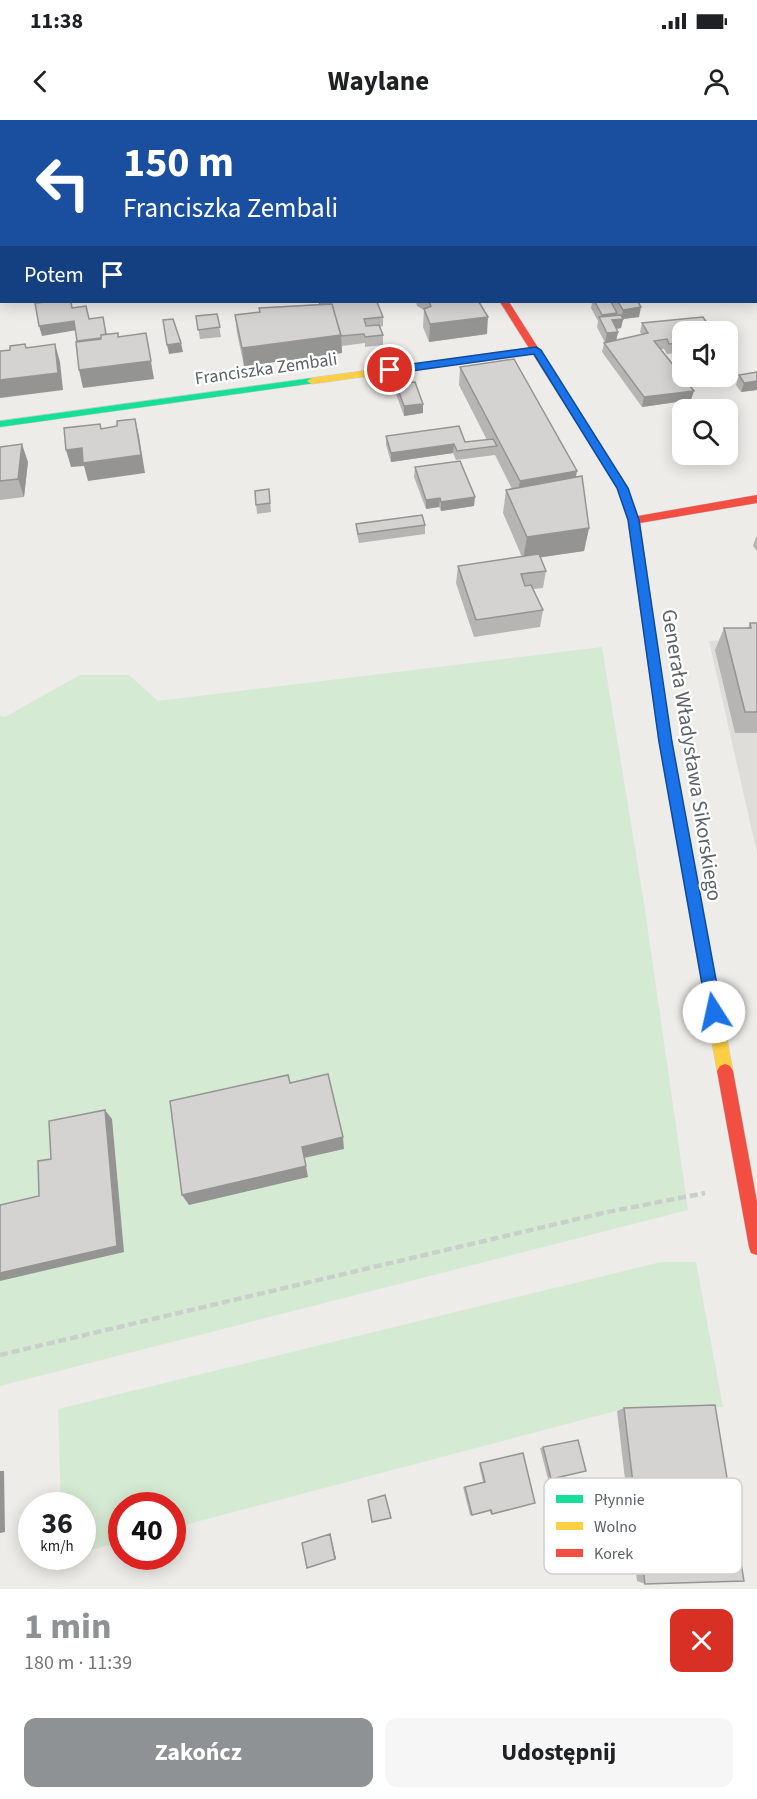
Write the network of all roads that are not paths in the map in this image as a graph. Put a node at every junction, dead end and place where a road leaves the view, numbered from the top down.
1 (505, 303) edge
2 (536, 350) junction
3 (0, 424) edge
4 (757, 499) edge
5 (634, 520) junction
6 (757, 1247) edge

1 - 2 street, Generała Władysława Sikorskiego
2 - 3 street, Franciszka Zembali
2 - 5 street, Generała Władysława Sikorskiego
4 - 5 street
5 - 6 street, Generała Władysława Sikorskiego

